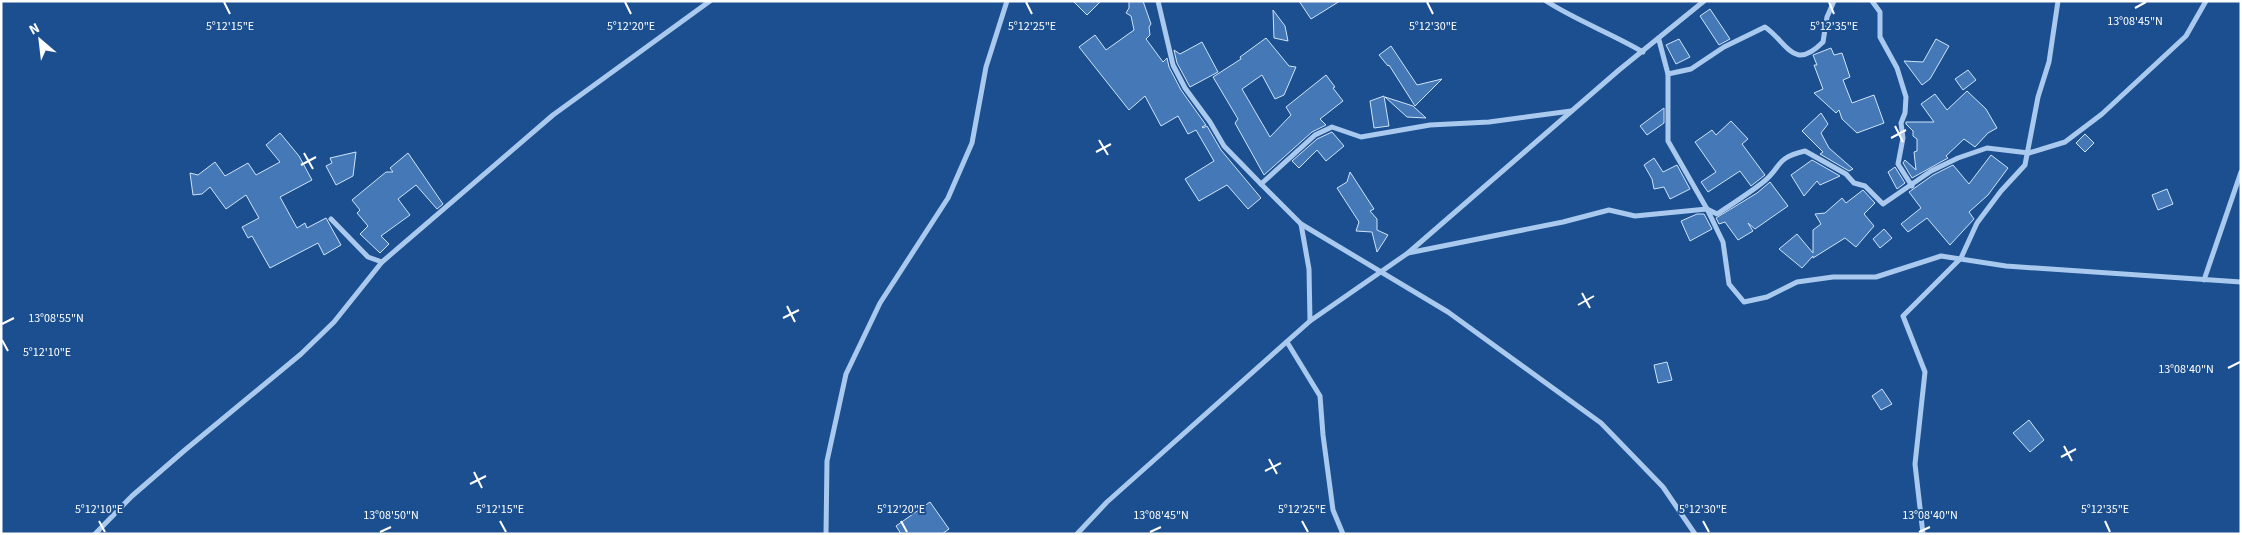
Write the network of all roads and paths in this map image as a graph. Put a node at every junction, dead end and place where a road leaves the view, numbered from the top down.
1 (710, 1) edge
2 (1006, 1) edge
3 (1158, 1) edge
4 (1546, 1) edge
5 (1704, 1) edge
6 (1834, 1) edge
7 (1872, 1) edge
8 (2058, 1) edge
9 (2206, 1) edge
10 (1659, 40) junction
11 (1643, 52) junction
12 (1668, 74) junction
13 (1572, 111) junction
14 (2029, 153) junction
15 (2241, 172) edge
16 (1261, 184) junction
17 (1912, 186) junction
18 (1707, 209) junction
19 (331, 219) dead end
20 (1301, 224) junction
21 (1408, 253) junction
22 (1961, 258) junction
23 (382, 262) junction
24 (1380, 272) junction
25 (2204, 280) junction
26 (2241, 282) edge
27 (1310, 321) junction
28 (1287, 342) junction
29 (95, 534) edge
30 (826, 534) edge
31 (1078, 534) edge
32 (1342, 534) edge
33 (1695, 534) edge
34 (1923, 534) edge

1 - 23 street
2 - 30 street
3 - 16 street
4 - 11 street
5 - 10 street
6 - 12 street
7 - 17 street
8 - 14 street
9 - 14 street
10 - 11 street
10 - 12 street
11 - 13 street
12 - 18 street
13 - 16 street
13 - 21 street
14 - 17 street
14 - 22 street
15 - 25 street
16 - 20 street
17 - 18 street
18 - 21 street
18 - 22 street
19 - 23 street
20 - 24 street
20 - 27 street
21 - 24 street
22 - 25 street
22 - 34 street
23 - 29 street
24 - 27 street
24 - 33 street
25 - 26 street
27 - 28 street
28 - 31 street
28 - 32 street

